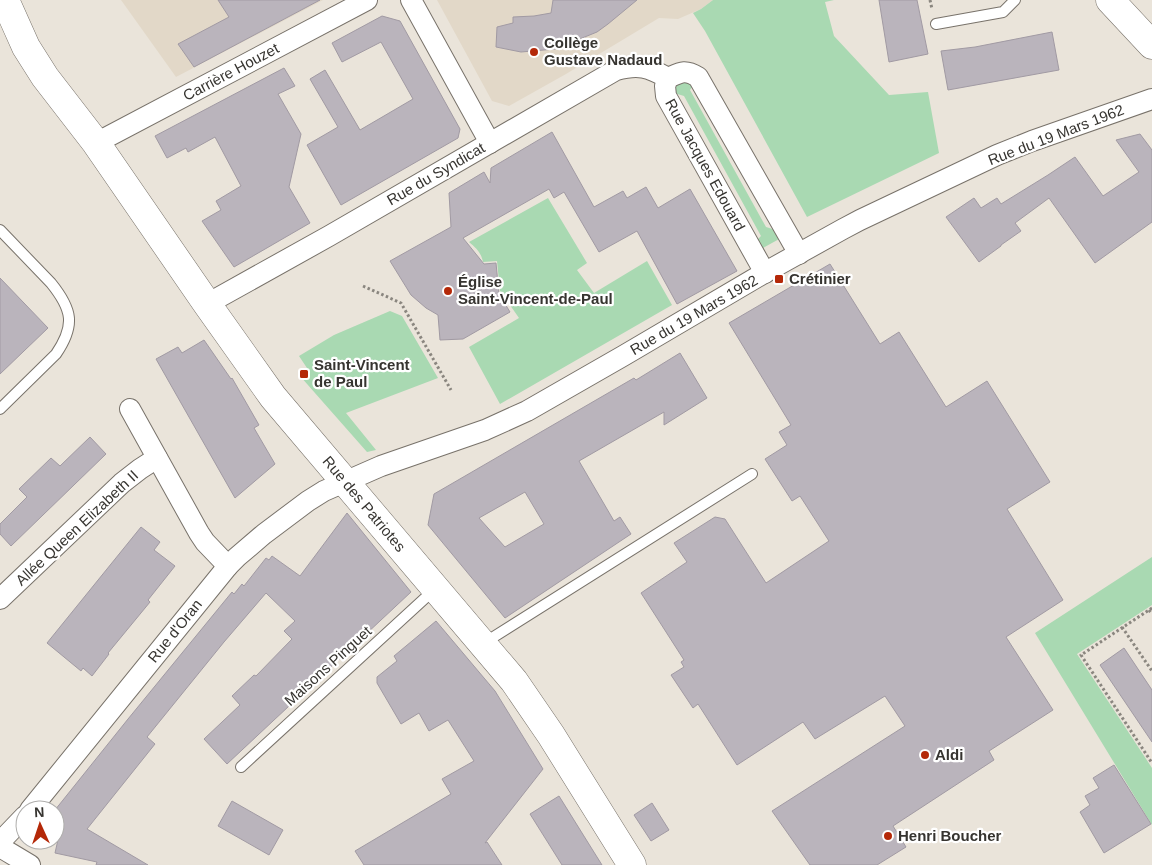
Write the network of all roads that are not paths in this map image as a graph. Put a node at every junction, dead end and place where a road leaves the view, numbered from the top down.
1 (5, 0) edge
2 (17, 0) edge
3 (367, 0) edge
4 (411, 0) edge
5 (1015, 0) edge
6 (1110, 0) edge
7 (936, 24) dead end
8 (1152, 45) edge
9 (668, 78) junction
10 (1152, 99) edge
11 (96, 143) junction
12 (490, 143) junction
13 (0, 230) edge
14 (799, 254) junction
15 (765, 273) junction
16 (207, 304) junction
17 (0, 409) edge
18 (130, 410) dead end
19 (156, 458) junction
20 (752, 474) dead end
21 (346, 481) junction
22 (228, 566) junction
23 (436, 588) junction
24 (0, 599) edge
25 (483, 644) junction
26 (241, 766) dead end
27 (38, 800) edge
28 (15, 826) edge
29 (0, 842) edge
30 (0, 847) edge
31 (30, 865) edge
32 (632, 865) edge

1 - 11 street, Rue des Patriotes
2 - 11 street, Rue des Patriotes
3 - 11 street, Carrière Houzet
4 - 12 street
5 - 7 lane
6 - 8 street
9 - 12 street, Rue du Syndicat
9 - 14 street, Rue Jacques Edouard
9 - 15 street, Rue Jacques Edouard
10 - 14 street, Rue du 19 Mars 1962
11 - 16 street, Rue des Patriotes
12 - 16 street, Rue du Syndicat
13 - 17 lane
14 - 15 street, Rue du 19 Mars 1962
15 - 21 street, Rue du 19 Mars 1962
16 - 21 street, Rue des Patriotes
18 - 19 street
19 - 22 street
19 - 24 street, Allée Queen Elizabeth II
20 - 25 lane
21 - 22 street, Rue d'Oran
21 - 23 street, Rue des Patriotes
22 - 27 street, Rue d'Oran
23 - 25 street, Rue des Patriotes
23 - 26 lane, Maisons Pinguet
25 - 32 street, Rue des Patriotes
28 - 29 street
30 - 31 street

